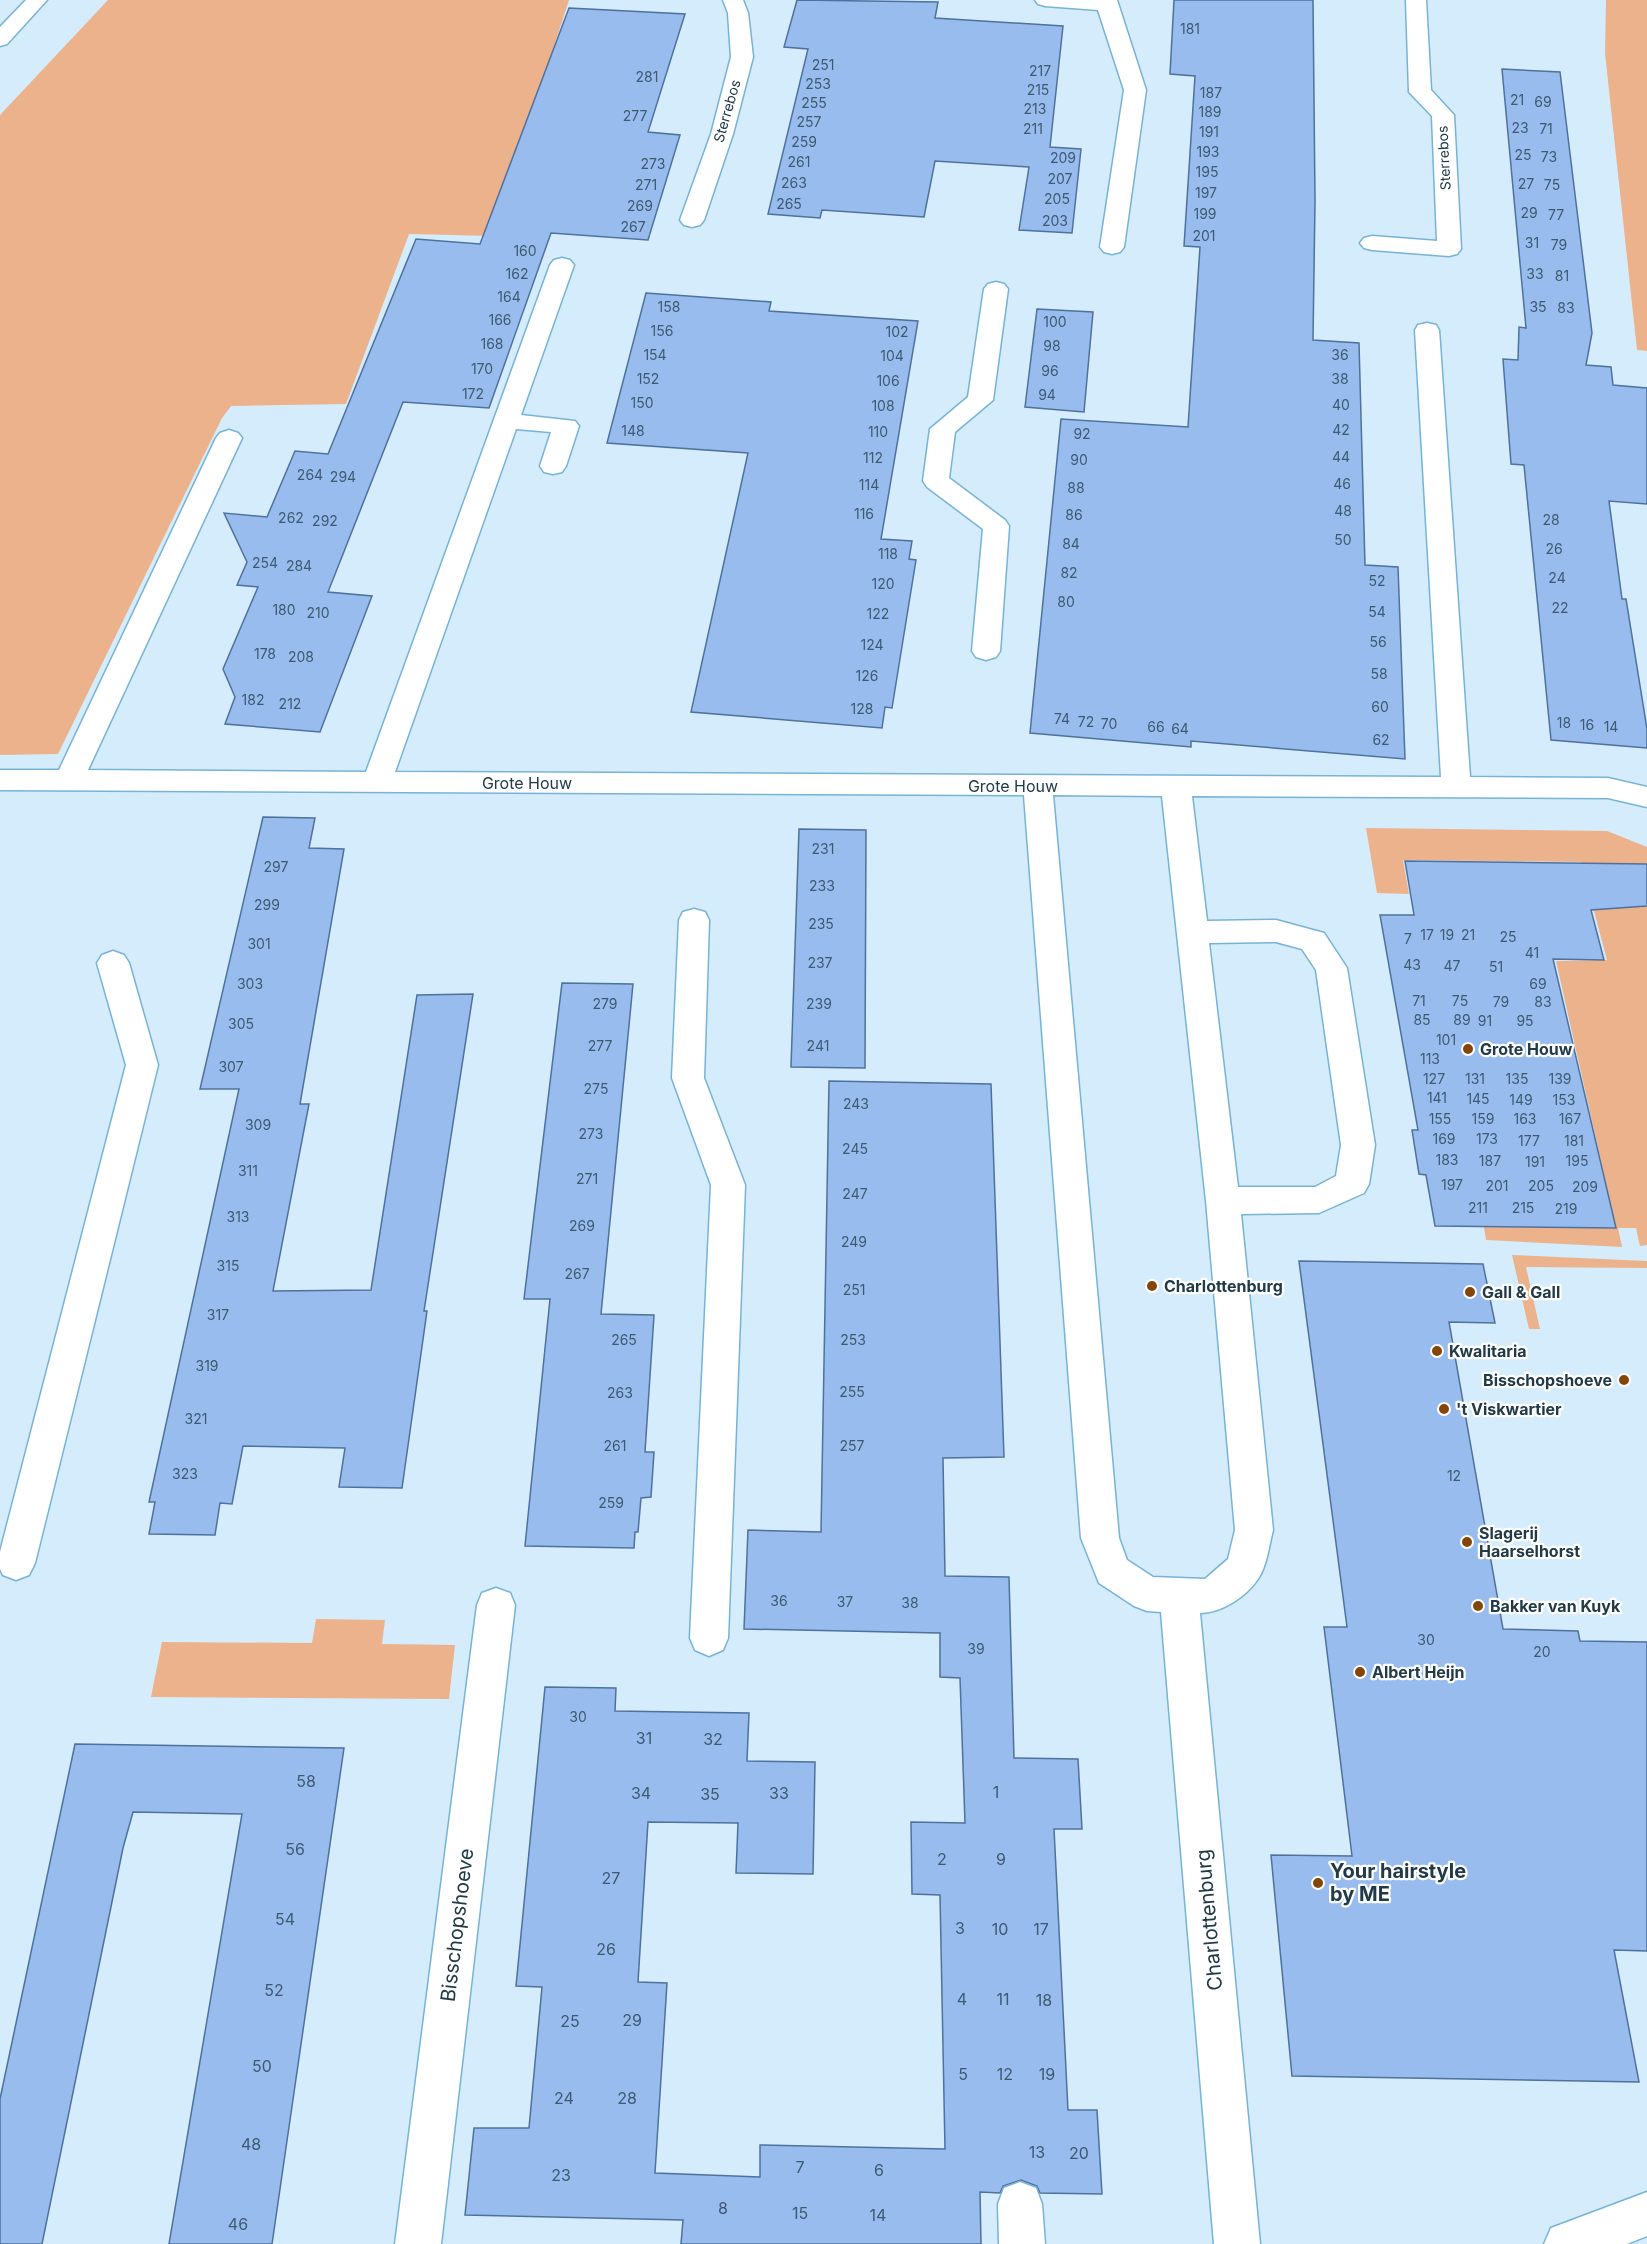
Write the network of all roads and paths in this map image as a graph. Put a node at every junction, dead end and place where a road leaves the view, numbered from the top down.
1 (37, 0) edge
2 (733, 0) edge
3 (1046, 0) edge
4 (1416, 0) edge
5 (1107, 2) edge
6 (0, 40) edge
7 (692, 219) dead end
8 (1372, 243) dead end
9 (1112, 247) dead end
10 (562, 265) dead end
11 (996, 289) dead end
12 (1427, 330) dead end
13 (506, 421) junction
14 (229, 438) dead end
15 (553, 466) dead end
16 (986, 651) dead end
17 (0, 780) edge
18 (69, 780) junction
19 (377, 782) junction
20 (1038, 786) junction
21 (1176, 787) junction
22 (1456, 788) junction
23 (1647, 798) edge
24 (694, 920) dead end
25 (1193, 932) junction
26 (113, 963) dead end
27 (1223, 1201) junction
28 (16, 1563) dead end
29 (1179, 1596) junction
30 (496, 1605) dead end
31 (709, 1638) dead end
32 (1647, 2214) edge
33 (418, 2244) edge
34 (1237, 2244) edge
35 (1567, 2244) edge

1 - 6 main road
2 - 7 main road, Sterrebos
3 - 5 main road
4 - 8 main road, Sterrebos
5 - 9 main road
10 - 13 main road
11 - 16 main road
12 - 22 main road
13 - 15 main road
13 - 19 main road
14 - 18 main road
17 - 18 main road, Grote Houw
18 - 19 main road, Grote Houw
19 - 20 main road, Grote Houw
20 - 21 main road, Grote Houw
20 - 29 main road
21 - 22 main road, Grote Houw
21 - 25 main road
22 - 23 main road, Grote Houw
24 - 31 main road
25 - 27 main road
25 - 27 main road
26 - 28 main road
27 - 29 main road
29 - 34 main road, Charlottenburg
30 - 33 main road, Bisschopshoeve
32 - 35 main road

